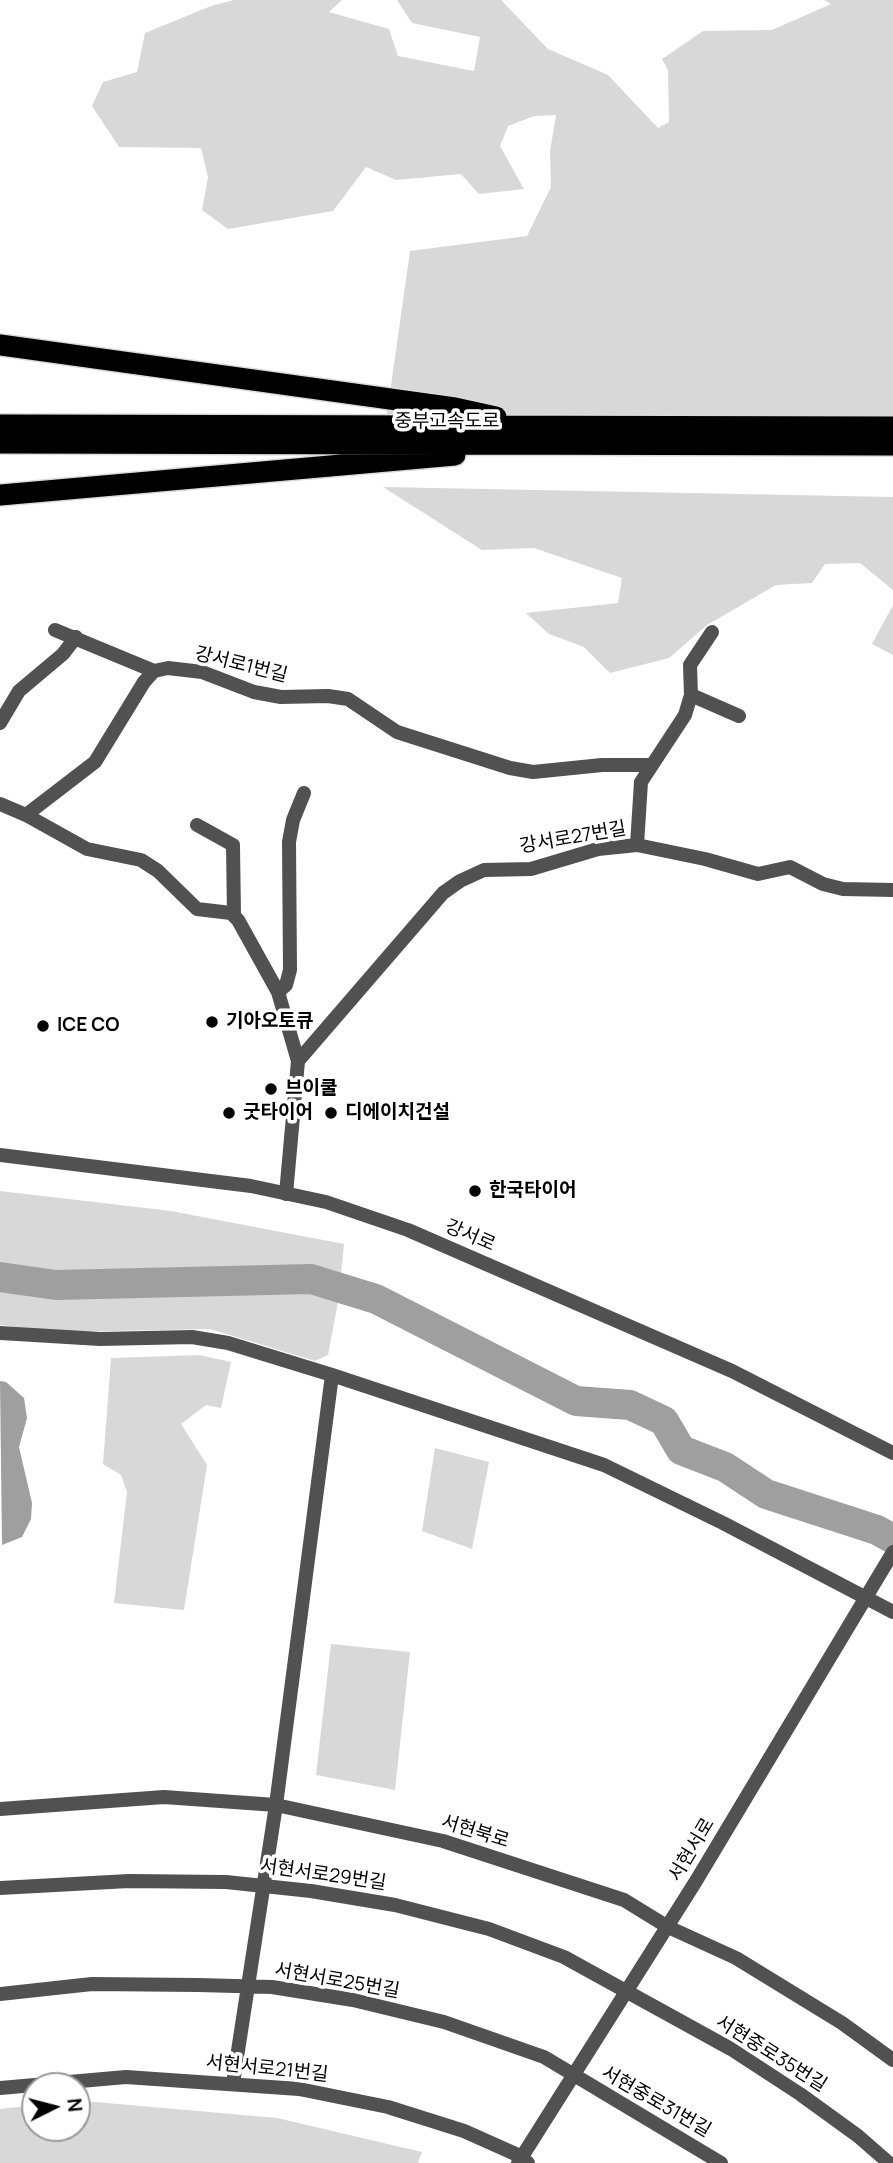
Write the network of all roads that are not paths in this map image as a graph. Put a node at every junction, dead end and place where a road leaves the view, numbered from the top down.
1 (0, 345) edge
2 (0, 425) edge
3 (893, 427) edge
4 (539, 435) junction
5 (0, 443) edge
6 (893, 446) edge
7 (0, 495) edge
8 (55, 630) dead end
9 (712, 632) dead end
10 (76, 638) junction
11 (154, 671) junction
12 (691, 695) junction
13 (739, 716) dead end
14 (0, 723) edge
15 (652, 765) junction
16 (304, 793) dead end
17 (0, 804) edge
18 (26, 814) junction
19 (197, 825) dead end
20 (637, 845) junction
21 (893, 890) edge
22 (234, 916) junction
23 (278, 992) junction
24 (298, 1061) junction
25 (0, 1155) edge
26 (286, 1194) junction
27 (0, 1333) edge
28 (332, 1375) junction
29 (893, 1453) edge
30 (893, 1552) edge
31 (867, 1598) junction
32 (893, 1612) edge
33 (276, 1805) junction
34 (0, 1809) edge
35 (262, 1886) junction
36 (0, 1888) edge
37 (668, 1927) junction
38 (246, 1986) junction
39 (626, 1988) junction
40 (0, 1994) edge
41 (893, 2060) edge
42 (572, 2075) junction
43 (233, 2083) junction
44 (0, 2088) edge
45 (522, 2161) edge
46 (721, 2163) edge
47 (889, 2163) edge

1 - 4 highway
2 - 4 highway, 중부고속도로
3 - 4 highway, 중부고속도로
4 - 5 highway, 중부고속도로
4 - 6 highway, 중부고속도로
4 - 7 highway
8 - 10 street
9 - 12 street
10 - 11 street
10 - 14 street
11 - 15 street, 강서로1번길
11 - 18 street
12 - 13 street
12 - 15 street
15 - 20 street
16 - 23 street
17 - 18 street
18 - 22 street
19 - 22 street
20 - 21 street, 강서로27번길
20 - 24 street, 강서로27번길
22 - 23 street
23 - 24 street
24 - 26 street
25 - 26 street, 강서로
26 - 29 street, 강서로
27 - 28 street
28 - 31 street
28 - 33 street
30 - 31 street, 서현서로
31 - 32 street
31 - 37 street, 서현서로
33 - 34 street, 서현북로
33 - 35 street
33 - 37 street, 서현북로
35 - 36 street, 서현서로29번길
35 - 38 street
35 - 39 street, 서현서로29번길
37 - 39 street, 서현서로
37 - 41 street, 서현북로
38 - 40 street, 서현서로25번길
38 - 42 street, 서현서로25번길
38 - 43 street
39 - 42 street, 서현서로
39 - 47 street, 서현중로35번길
42 - 45 street, 서현서로
42 - 46 street, 서현중로31번길
43 - 44 street, 서현서로21번길
43 - 45 street, 서현서로21번길

